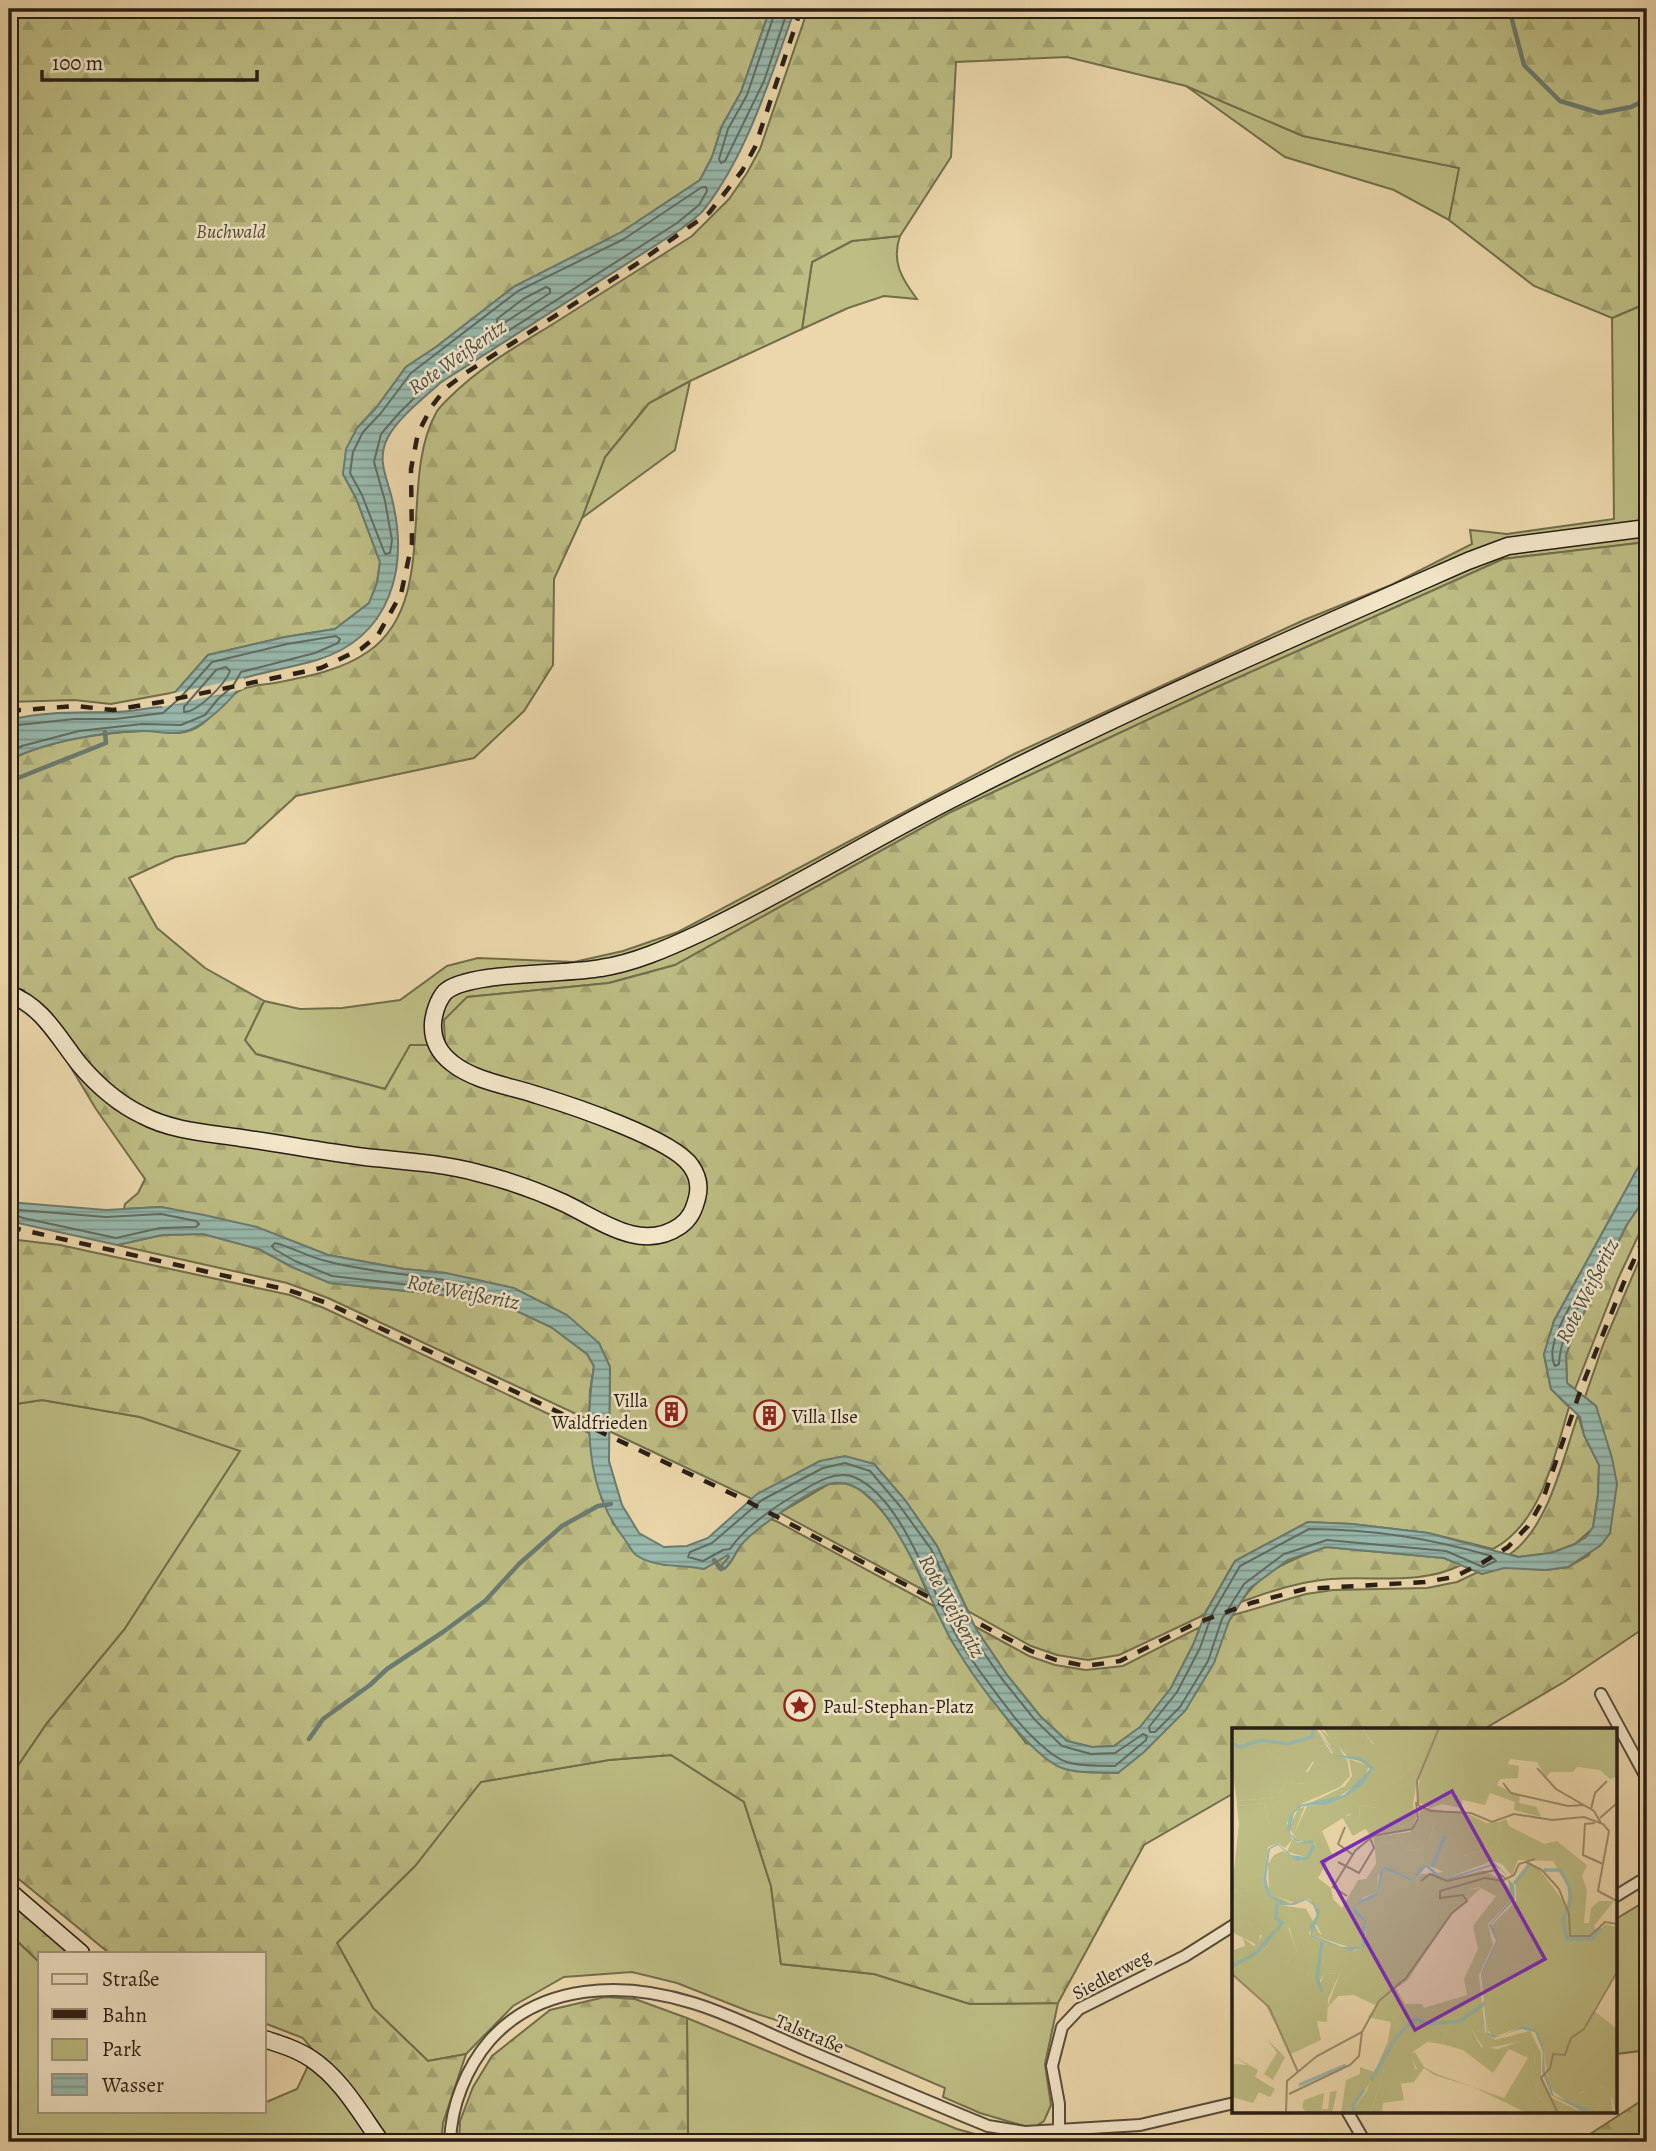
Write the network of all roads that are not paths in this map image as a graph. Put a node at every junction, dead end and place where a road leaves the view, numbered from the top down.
1 (1647, 528) edge
2 (9, 995) edge
3 (1601, 1693) dead end
4 (1647, 1779) edge
5 (1647, 1877) edge
6 (9, 1891) edge
7 (1618, 1895) edge
8 (1232, 1926) edge
9 (80, 1952) edge
10 (266, 2040) edge
11 (1232, 2102) edge
12 (1348, 2112) edge
13 (1059, 2130) junction
14 (382, 2142) edge
15 (450, 2142) edge
16 (1365, 2142) edge

1 - 2 street
3 - 4 street
5 - 7 street
6 - 9 street
8 - 13 street, Siedlerweg
10 - 14 street
11 - 13 street, Talstraße
12 - 16 street
13 - 15 street, Talstraße

